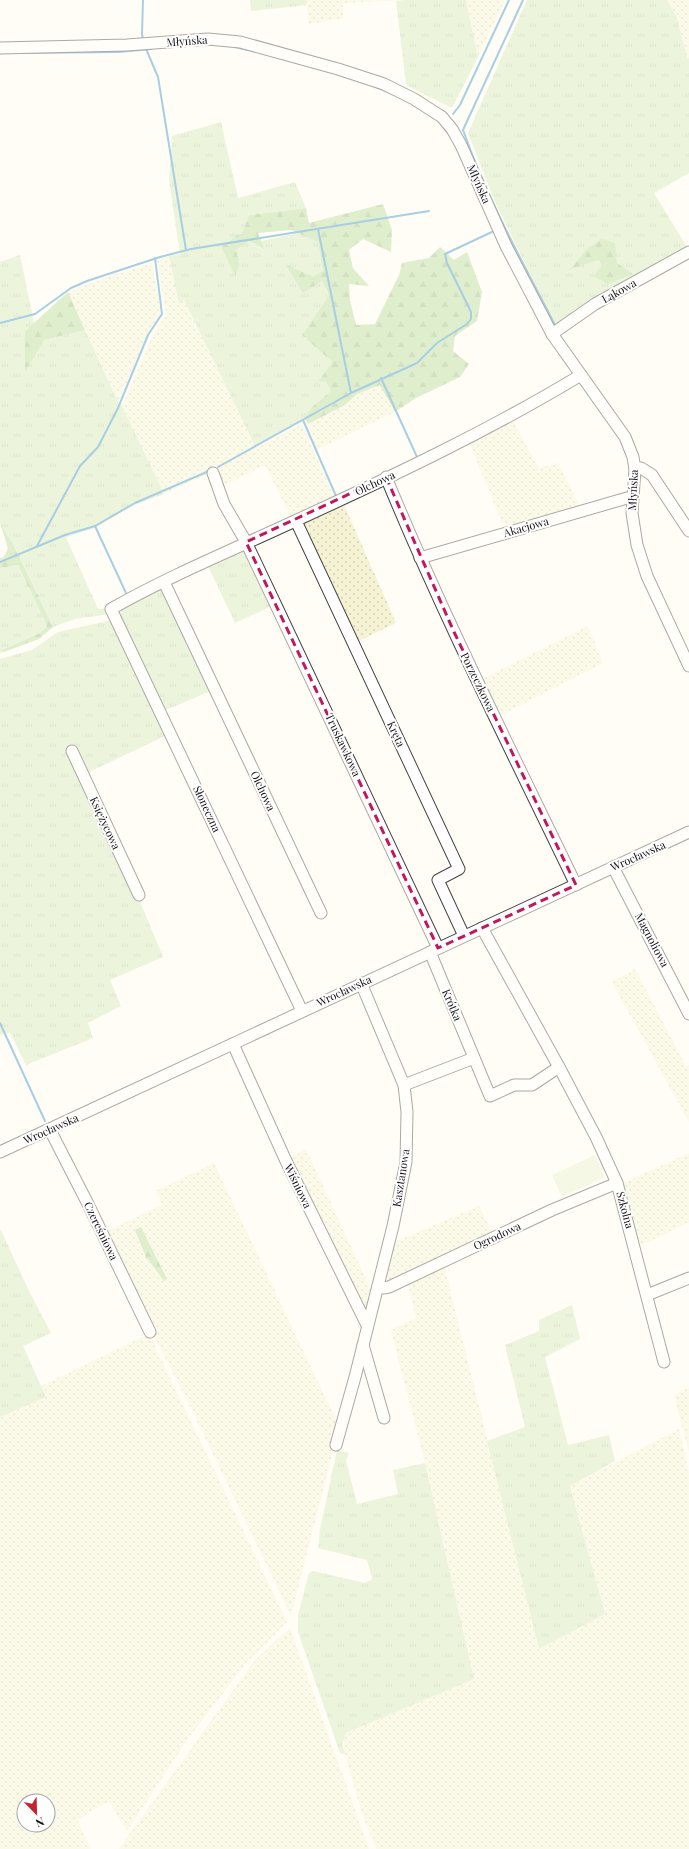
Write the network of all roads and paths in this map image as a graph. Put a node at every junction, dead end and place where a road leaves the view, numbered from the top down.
1 (0, 48) edge
2 (688, 254) edge
3 (552, 334) junction
4 (581, 375) junction
5 (635, 468) junction
6 (213, 473) dead end
7 (386, 477) junction
8 (633, 498) junction
9 (296, 521) junction
10 (689, 531) edge
11 (246, 542) junction
12 (420, 558) junction
13 (164, 582) junction
14 (111, 608) joint
15 (689, 666) edge
16 (72, 751) dead end
17 (689, 832) edge
18 (613, 867) junction
19 (576, 884) junction
20 (139, 895) dead end
21 (320, 913) dead end
22 (482, 928) junction
23 (464, 936) junction
24 (434, 950) junction
25 (361, 983) junction
26 (302, 1011) junction
27 (689, 1014) edge
28 (233, 1044) junction
29 (474, 1058) junction
30 (559, 1067) junction
31 (404, 1085) junction
32 (50, 1130) junction
33 (1, 1149) edge
34 (617, 1183) junction
35 (689, 1278) edge
36 (378, 1286) junction
37 (647, 1295) junction
38 (367, 1325) junction
39 (150, 1332) dead end
40 (363, 1343) junction
41 (664, 1362) dead end
42 (384, 1418) dead end
43 (336, 1445) dead end

1 - 3 street, Młyńska
2 - 3 street, Łąkowa
3 - 4 street, Młyńska
4 - 5 street, Młyńska
4 - 7 street, Olchowa
5 - 8 street, Młyńska
5 - 10 street
6 - 11 street, Truskawkowa
7 - 9 street, Olchowa
7 - 12 street, Porzeczkowa
8 - 12 street, Akacjowa
8 - 15 street, Młyńska
9 - 11 street, Olchowa
9 - 23 street, Kręta
11 - 13 street, Olchowa
11 - 24 street, Truskawkowa
12 - 19 street, Porzeczkowa
13 - 14 street, Olchowa
13 - 21 street, Olchowa
14 - 26 street, Słoneczna
16 - 20 street, Księżycowa
17 - 18 street, Wrocławska
18 - 19 street, Wrocławska
18 - 27 street, Magnoliowa
19 - 22 street, Wrocławska
22 - 23 street, Wrocławska
22 - 30 street, Szkolna
23 - 24 street, Wrocławska
24 - 25 street, Wrocławska
24 - 29 street, Krótka
25 - 26 street, Wrocławska
25 - 31 street, Kasztanowa
26 - 28 street, Wrocławska
28 - 32 street, Wrocławska
28 - 38 street, Wiśniowa
29 - 30 street, Krótka
29 - 31 street
30 - 34 street, Szkolna
31 - 36 street, Kasztanowa
32 - 33 street, Wrocławska
32 - 39 street, Czereśniowa
34 - 36 street, Ogrodowa
34 - 37 street, Szkolna
35 - 37 street
36 - 38 street, Kasztanowa
37 - 41 street, Szkolna
38 - 40 street, Kasztanowa
40 - 42 street
40 - 43 street, Kasztanowa

